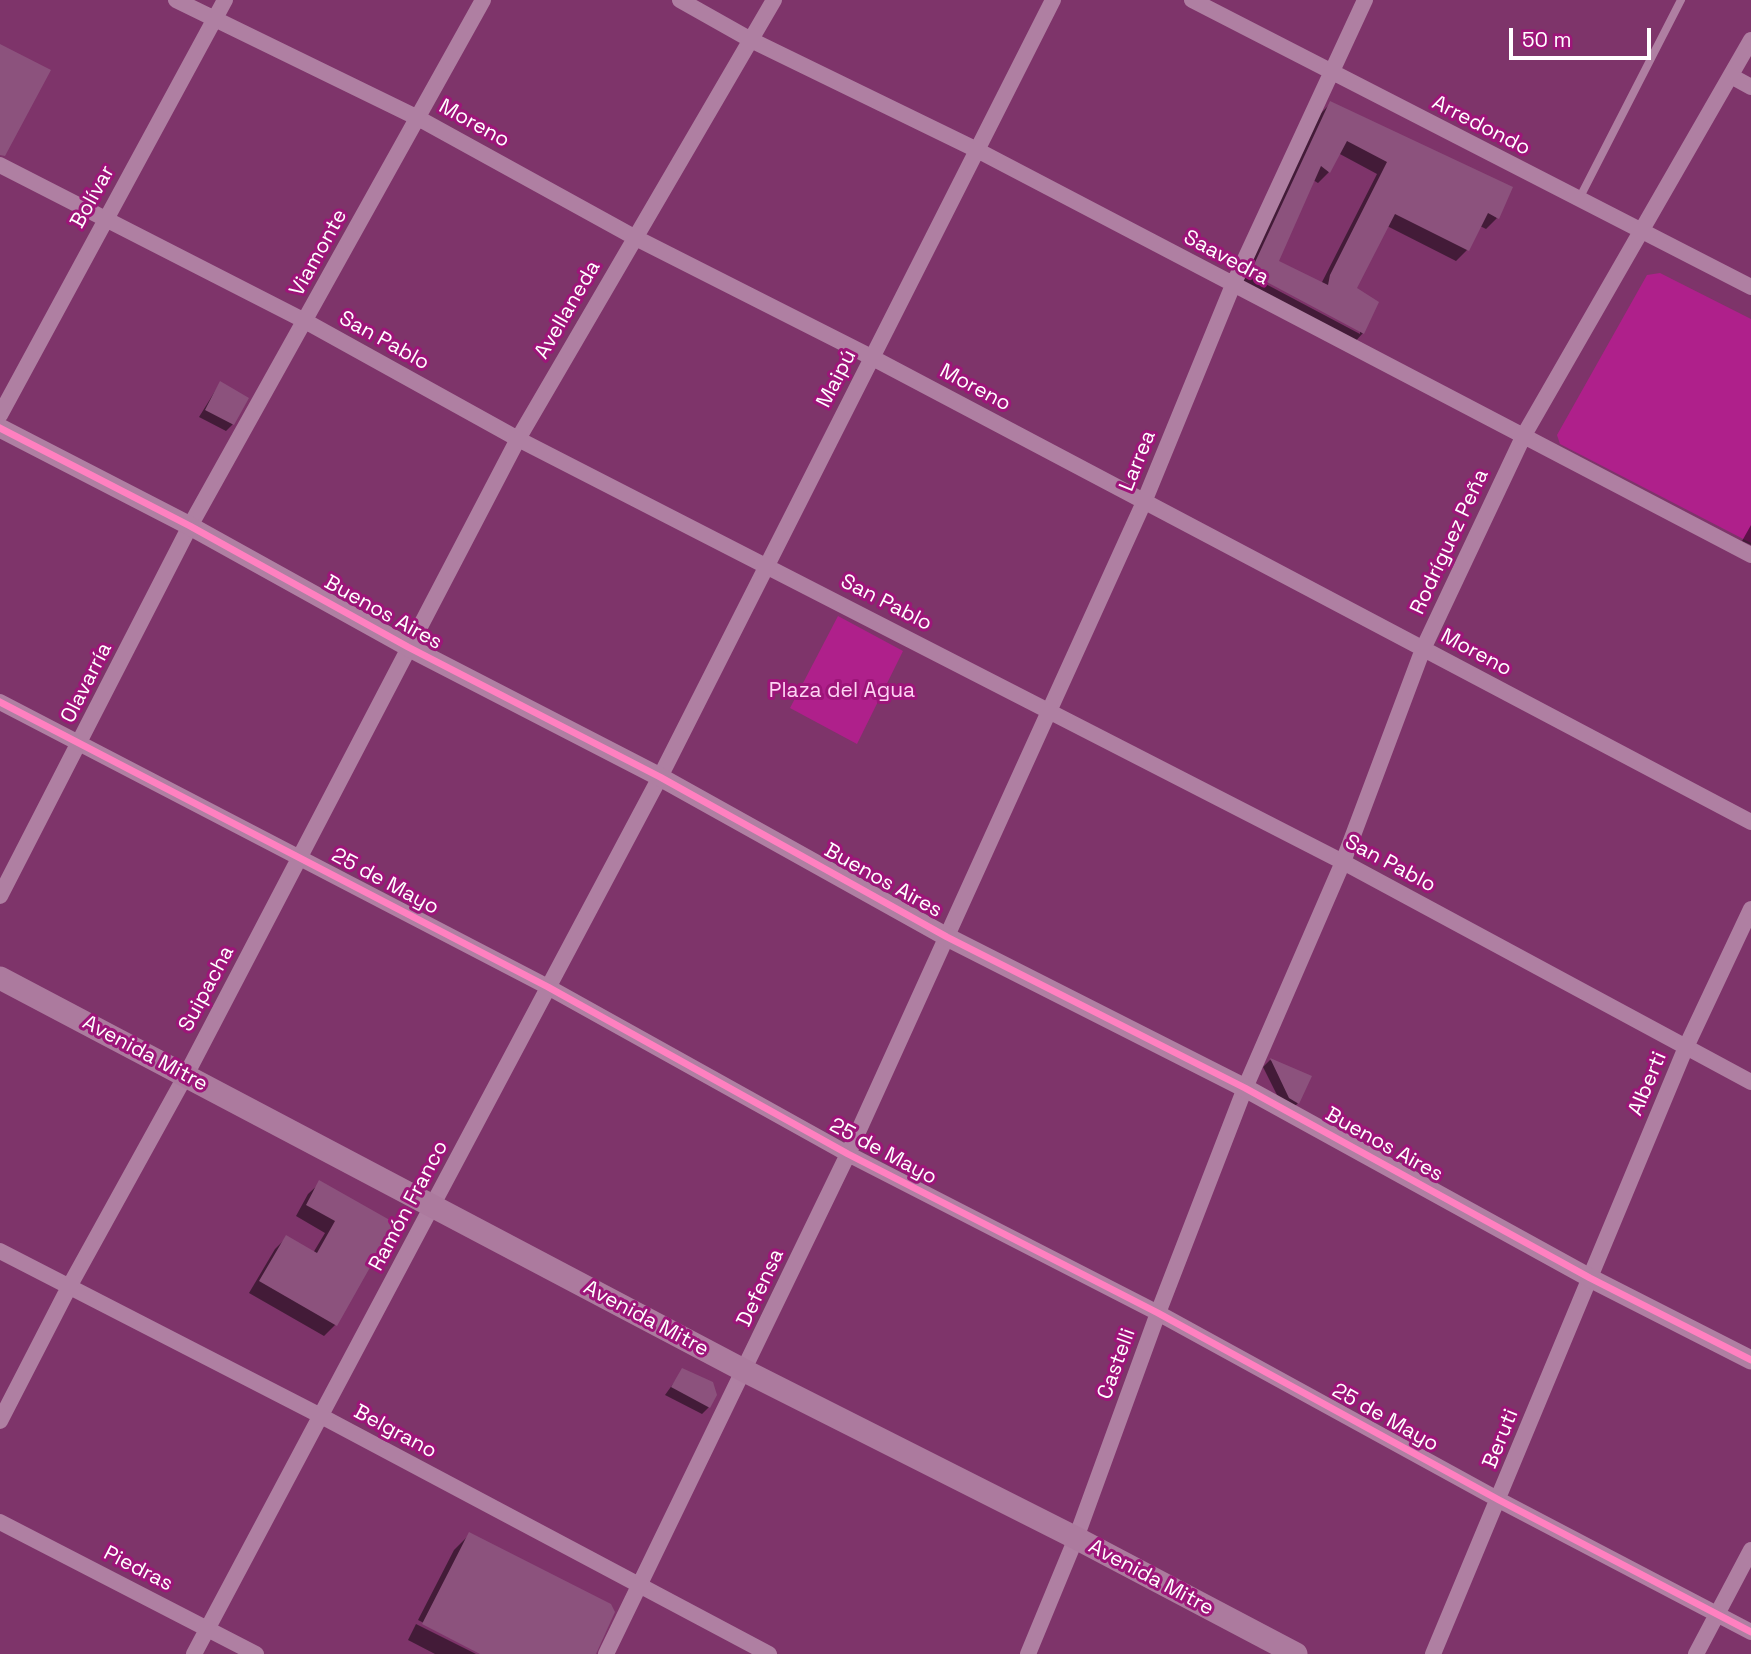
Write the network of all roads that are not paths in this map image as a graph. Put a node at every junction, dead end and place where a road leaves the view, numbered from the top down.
1 (176, 0) edge
2 (225, 0) edge
3 (483, 0) edge
4 (680, 0) edge
5 (774, 0) edge
6 (1053, 0) edge
7 (1192, 0) edge
8 (1365, 0) edge
9 (1681, 0) edge
10 (215, 20) junction
11 (751, 40) junction
12 (1751, 40) edge
13 (1331, 73) junction
14 (1731, 76) junction
15 (1751, 86) edge
16 (418, 118) junction
17 (976, 150) junction
18 (0, 165) edge
19 (1579, 199) junction
20 (104, 220) junction
21 (1640, 230) junction
22 (634, 237) junction
23 (1233, 285) junction
24 (1751, 287) edge
25 (305, 321) junction
26 (872, 357) junction
27 (0, 415) edge
28 (0, 428) edge
29 (1524, 435) junction
30 (518, 439) junction
31 (1144, 502) junction
32 (190, 526) junction
33 (1751, 555) edge
34 (766, 564) junction
35 (408, 647) junction
36 (1423, 649) junction
37 (0, 702) edge
38 (1050, 711) junction
39 (79, 744) junction
40 (660, 777) junction
41 (1751, 822) edge
42 (300, 857) junction
43 (1343, 862) junction
44 (0, 896) edge
45 (1751, 909) edge
46 (947, 937) junction
47 (0, 978) edge
48 (548, 987) junction
49 (1686, 1047) junction
50 (186, 1075) junction
51 (1751, 1082) edge
52 (1245, 1088) junction
53 (848, 1154) junction
54 (433, 1204) junction
55 (0, 1251) edge
56 (1590, 1278) junction
57 (69, 1287) junction
58 (1158, 1313) junction
59 (1751, 1360) edge
60 (745, 1371) junction
61 (321, 1416) junction
62 (0, 1421) edge
63 (1499, 1500) junction
64 (0, 1522) edge
65 (1076, 1538) junction
66 (1751, 1549) edge
67 (638, 1584) junction
68 (1717, 1614) junction
69 (208, 1629) junction
70 (1751, 1632) edge
71 (194, 1654) edge
72 (256, 1654) edge
73 (606, 1654) edge
74 (769, 1654) edge
75 (1028, 1654) edge
76 (1296, 1654) edge
77 (1433, 1654) edge
78 (1696, 1654) edge

1 - 10 street, Moreno
2 - 10 street, Bolívar
3 - 16 street, Viamonte
4 - 11 street, Saavedra
5 - 11 street, Avellaneda
6 - 17 street, Maipú
7 - 13 street, Arredondo
8 - 13 street, Larrea
9 - 19 lane
10 - 16 street, Moreno
10 - 20 street, Bolívar
11 - 17 street, Saavedra
11 - 22 street, Avellaneda
12 - 14 street, Rodríguez Peña
13 - 19 street, Arredondo
13 - 23 street, Larrea
14 - 15 street
14 - 21 street, Rodríguez Peña
16 - 22 street, Moreno
16 - 25 street, Viamonte
17 - 23 street, Saavedra
17 - 26 street, Maipú
18 - 20 street, San Pablo
19 - 21 street, Arredondo
20 - 25 street, San Pablo
20 - 27 street, Bolívar
21 - 24 street, Arredondo
21 - 29 street, Rodríguez Peña
22 - 26 street, Moreno
22 - 30 street, Avellaneda
23 - 29 street, Saavedra
23 - 31 street, Larrea
25 - 30 street, San Pablo
25 - 32 street, Viamonte
26 - 31 street, Moreno
26 - 34 street, Maipú
28 - 32 street, Buenos Aires
29 - 33 street, Saavedra
29 - 36 street, Rodríguez Peña
30 - 34 street, San Pablo
30 - 35 street, Avellaneda
31 - 36 street, Moreno
31 - 38 street, Larrea
32 - 35 street, Buenos Aires
32 - 39 street, Olavarría
34 - 38 street, San Pablo
34 - 40 street, Maipú
35 - 40 street, Buenos Aires
35 - 42 street, Suipacha
36 - 41 street, Moreno
36 - 43 street, Rodríguez Peña
37 - 39 street, 25 de Mayo
38 - 43 street, San Pablo
38 - 46 street, Larrea
39 - 42 street, 25 de Mayo
39 - 44 street, Olavarría
40 - 46 street, Buenos Aires
40 - 48 street, Ramón Franco
42 - 48 street, 25 de Mayo
42 - 50 street, Suipacha
43 - 49 street, San Pablo
43 - 52 street, Rodríguez Peña
45 - 49 street, Alberti
46 - 52 street, Buenos Aires
46 - 53 street, Defensa
47 - 50 main road, Avenida Mitre
48 - 53 street, 25 de Mayo
48 - 54 street, Ramón Franco
49 - 51 street, San Pablo
49 - 56 street, Alberti
50 - 54 main road, Avenida Mitre
50 - 57 street, Suipacha
52 - 56 street, Buenos Aires
52 - 58 street, Castelli
53 - 58 street, 25 de Mayo
53 - 60 street, Defensa
54 - 60 main road, Avenida Mitre
54 - 61 street, Ramón Franco
55 - 57 street, Belgrano
56 - 59 street, Buenos Aires
56 - 63 street, Beruti
57 - 61 street, Belgrano
57 - 62 street, Suipacha
58 - 63 street, 25 de Mayo
58 - 65 street, Castelli
60 - 65 main road, Avenida Mitre
60 - 67 street, Defensa
61 - 67 street, Belgrano
61 - 69 street, Ramón Franco
63 - 68 street, 25 de Mayo
63 - 77 street, Beruti
64 - 69 street, Piedras
65 - 75 street, Castelli
65 - 76 main road, Avenida Mitre
66 - 68 street
67 - 73 street, Defensa
67 - 74 street, Belgrano
68 - 70 street, 25 de Mayo
68 - 78 street
69 - 71 street, Ramón Franco
69 - 72 street, Piedras

